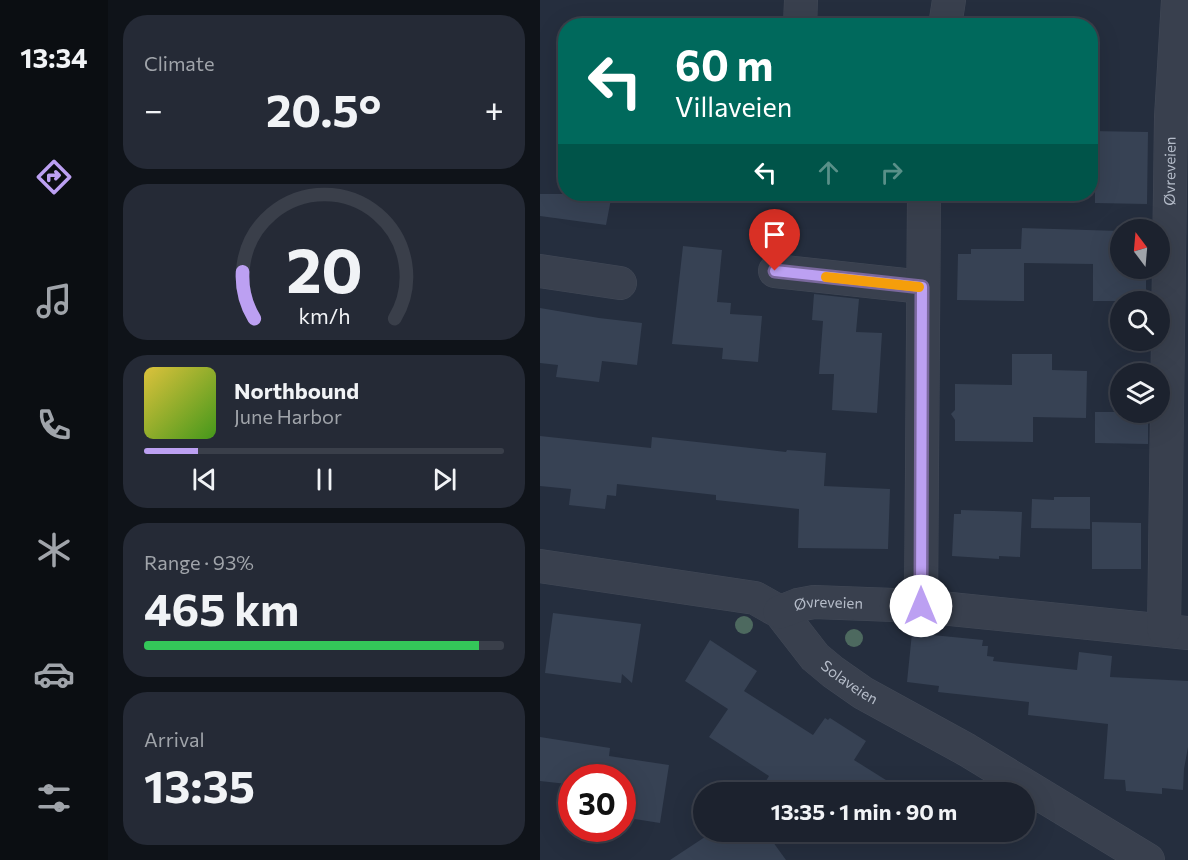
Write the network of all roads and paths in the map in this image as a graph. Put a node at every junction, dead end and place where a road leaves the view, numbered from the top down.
1 (801, 0) edge
2 (949, 0) edge
3 (1178, 0) edge
4 (800, 18) edge
5 (946, 18) edge
6 (924, 201) edge
7 (540, 271) edge
8 (775, 271) dead end
9 (620, 284) dead end
10 (922, 287) junction
11 (540, 566) edge
12 (921, 606) junction
13 (780, 612) junction
14 (1176, 632) edge
15 (1148, 860) edge

1 - 4 street
2 - 5 street
3 - 14 street, Øvreveien
6 - 10 street
7 - 9 street
8 - 10 street
10 - 12 street
11 - 13 street, Solaveien
12 - 13 street, Øvreveien
12 - 14 street, Øvreveien
13 - 15 street, Solaveien

